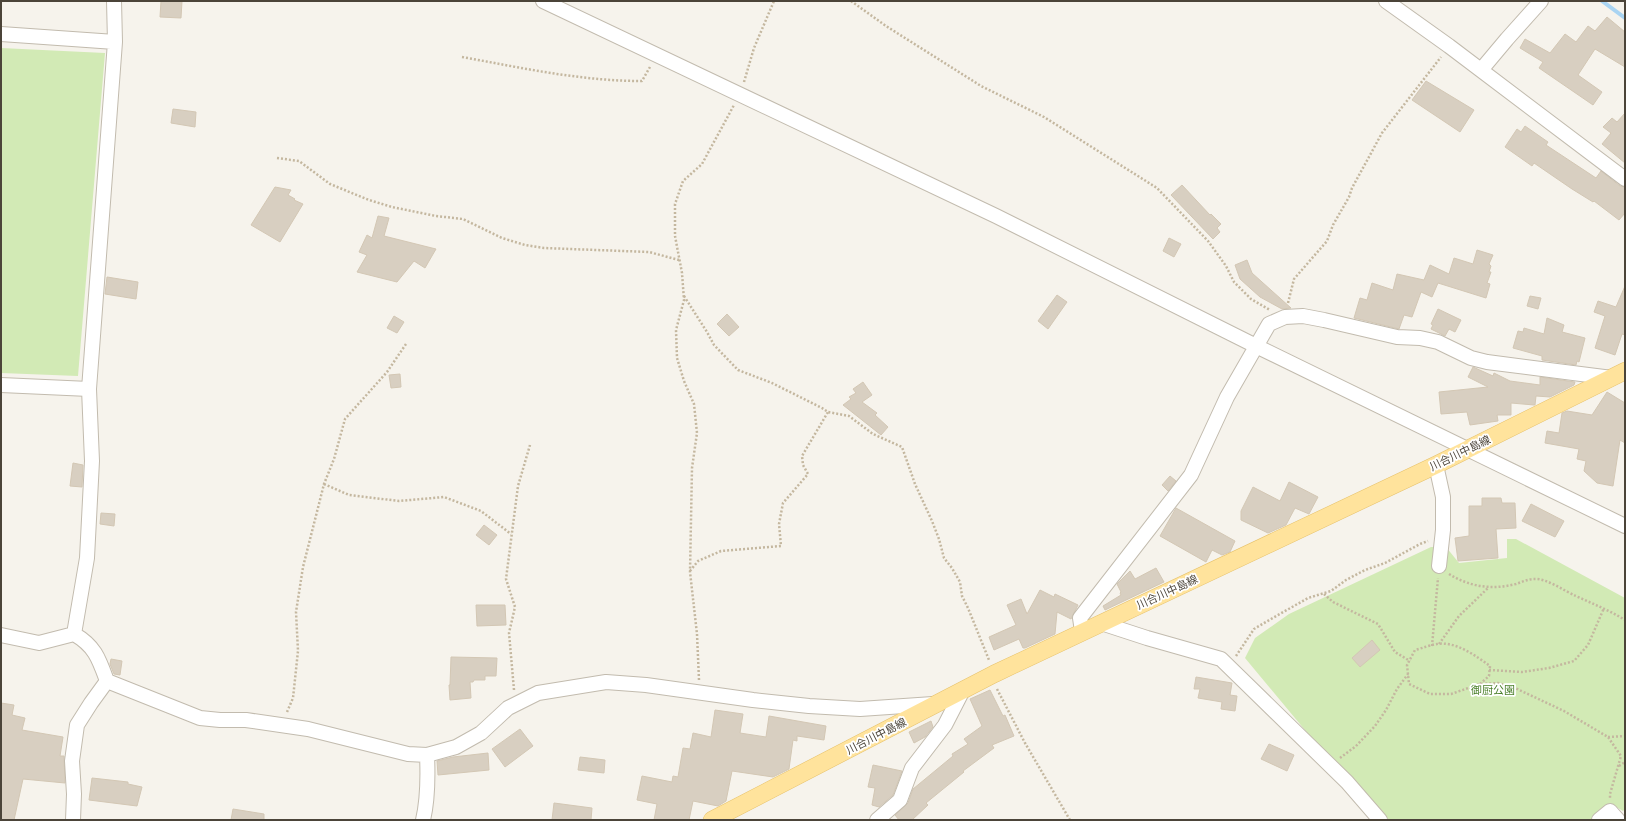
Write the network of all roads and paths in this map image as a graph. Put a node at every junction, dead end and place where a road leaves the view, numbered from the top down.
1 (114, 1) edge
2 (543, 1) edge
3 (774, 1) edge
4 (851, 1) edge
5 (1386, 1) edge
6 (1541, 1) edge
7 (1, 34) edge
8 (115, 42) junction
9 (1449, 46) junction
10 (656, 55) junction
11 (462, 57) dead end
12 (1481, 70) junction
13 (740, 95) junction
14 (277, 158) dead end
15 (1625, 179) edge
16 (679, 260) junction
17 (684, 296) junction
18 (1285, 317) junction
19 (406, 344) dead end
20 (1256, 346) junction
21 (1618, 375) edge
22 (1, 385) edge
23 (89, 389) junction
24 (828, 412) junction
25 (530, 445) dead end
26 (1467, 450) junction
27 (1436, 465) junction
28 (324, 484) junction
29 (1625, 526) edge
30 (511, 535) junction
31 (1442, 537) junction
32 (1439, 566) junction
33 (690, 572) junction
34 (1489, 588) junction
35 (1324, 594) junction
36 (1604, 608) junction
37 (1625, 620) edge
38 (1101, 623) junction
39 (1082, 631) junction
40 (74, 634) junction
41 (1, 635) edge
42 (1439, 644) junction
43 (1432, 646) junction
44 (1410, 661) junction
45 (1230, 668) junction
46 (1489, 670) junction
47 (1408, 674) junction
48 (992, 675) junction
49 (107, 681) junction
50 (1480, 684) junction
51 (963, 690) junction
52 (699, 693) junction
53 (939, 703) junction
54 (515, 704) junction
55 (281, 725) junction
56 (1625, 736) edge
57 (1608, 737) junction
58 (427, 755) junction
59 (1625, 762) edge
60 (1618, 766) junction
61 (1331, 767) junction
62 (1609, 817) edge
63 (73, 820) edge
64 (423, 820) edge
65 (712, 820) edge
66 (877, 820) edge
67 (1070, 820) edge
68 (1380, 820) edge

1 - 8 street
2 - 10 street
3 - 13 path
4 - 18 path
5 - 9 street
6 - 12 street
7 - 8 street
8 - 23 street
9 - 12 street
9 - 18 path
10 - 11 path
10 - 13 street
12 - 15 street
13 - 16 path
13 - 20 street
14 - 16 path
16 - 17 path
17 - 24 path
17 - 33 path
18 - 20 street
18 - 21 street
19 - 28 path
20 - 26 street
20 - 39 street
21 - 26 main road, 川合川中島線
22 - 23 street
23 - 40 street
24 - 33 path
24 - 48 path
25 - 30 path
26 - 27 main road, 川合川中島線
26 - 29 street
27 - 31 street
27 - 38 main road, 川合川中島線
28 - 30 path
28 - 55 path
30 - 54 path
31 - 32 street
31 - 35 path
32 - 34 path
32 - 43 path
33 - 52 path
34 - 36 path
34 - 42 path
35 - 44 path
35 - 45 path
36 - 37 path
36 - 46 path
38 - 39 main road, 川合川中島線
38 - 45 street
39 - 48 main road, 川合川中島線
40 - 41 street
40 - 49 street
42 - 43 path
42 - 46 path
43 - 44 path
44 - 47 path
45 - 61 street
46 - 50 path
47 - 50 path
47 - 61 path
48 - 51 main road, 川合川中島線
48 - 67 path
49 - 55 street
49 - 63 street
50 - 57 path
51 - 53 main road, 川合川中島線
51 - 66 street
52 - 53 street
52 - 54 street
53 - 65 main road, 川合川中島線
54 - 58 street
55 - 58 street
56 - 57 path
57 - 60 path
58 - 64 street
59 - 60 path
60 - 62 path
61 - 68 street

